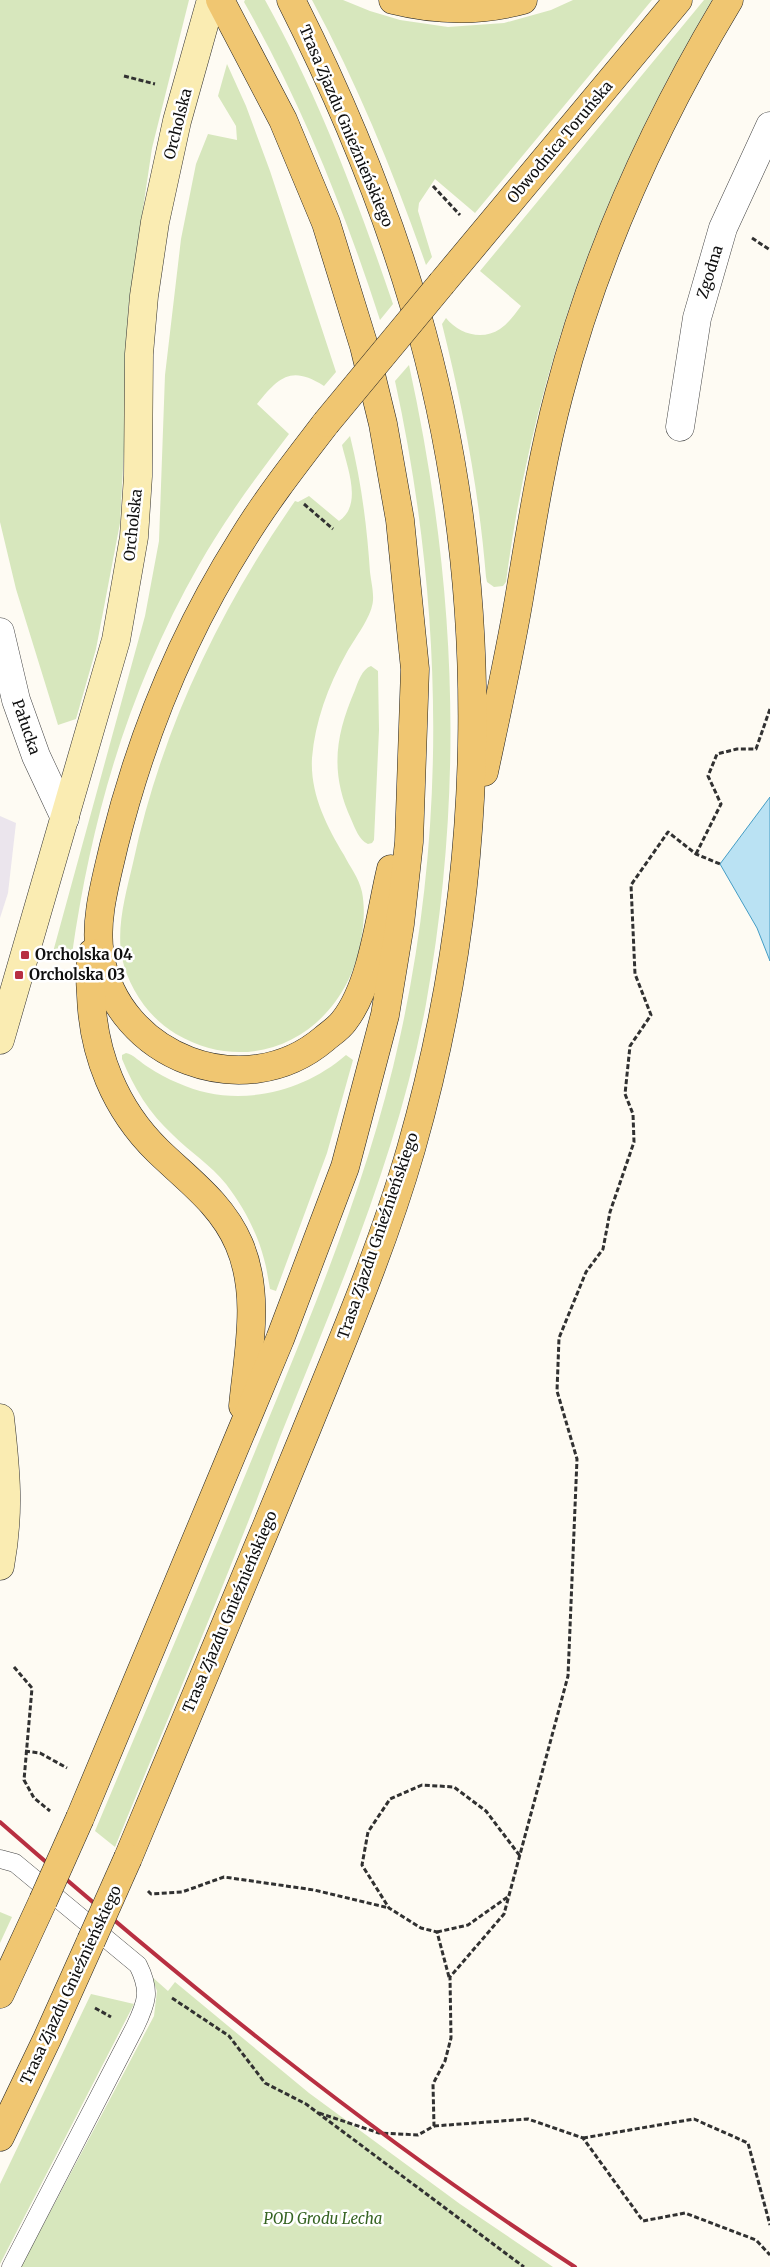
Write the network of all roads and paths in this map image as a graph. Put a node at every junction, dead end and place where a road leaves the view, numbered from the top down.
1 (211, 0) edge
2 (220, 0) edge
3 (291, 0) edge
4 (393, 0) edge
5 (523, 0) edge
6 (678, 0) edge
7 (729, 0) edge
8 (124, 76) dead end
9 (157, 85) dead end
10 (770, 126) edge
11 (433, 186) dead end
12 (460, 216) dead end
13 (680, 427) dead end
14 (302, 502) dead end
15 (333, 529) dead end
16 (0, 632) edge
17 (770, 709) edge
18 (413, 754) junction
19 (64, 818) junction
20 (696, 854) junction
21 (467, 857) junction
22 (720, 864) dead end
23 (100, 918) junction
24 (0, 1040) edge
25 (0, 1418) edge
26 (240, 1436) junction
27 (0, 1566) edge
28 (25, 1751) dead end
29 (72, 1771) dead end
30 (520, 1856) junction
31 (0, 1859) edge
32 (510, 1896) junction
33 (437, 1932) junction
34 (450, 1977) junction
35 (146, 1981) junction
36 (0, 1994) edge
37 (319, 2114) junction
38 (434, 2126) junction
39 (0, 2137) edge
40 (582, 2138) junction
41 (770, 2225) edge
42 (770, 2255) edge
43 (11, 2267) edge
44 (524, 2267) edge

1 - 19 street, Orcholska
2 - 18 main road
3 - 21 main road, Trasa Zjazdu Gnieźnieńskiego
4 - 5 main road
6 - 23 main road, Obwodnica Toruńska, bridge
7 - 21 main road
8 - 9 path
10 - 13 street, Zgodna
11 - 12 path
14 - 15 path
16 - 19 street, Pałucka
17 - 20 path
18 - 23 main road
18 - 26 main road
19 - 24 street, Orcholska
20 - 22 path
20 - 30 path
21 - 39 main road, Trasa Zjazdu Gnieźnieńskiego, bridge
23 - 26 main road
25 - 27 street
26 - 36 main road, bridge
28 - 29 path
30 - 32 path
30 - 33 path
31 - 35 lane
32 - 33 path
32 - 34 path
33 - 34 path
34 - 38 path
35 - 37 path
35 - 43 lane
37 - 38 path
37 - 44 path
38 - 40 path
40 - 41 path
40 - 42 path

